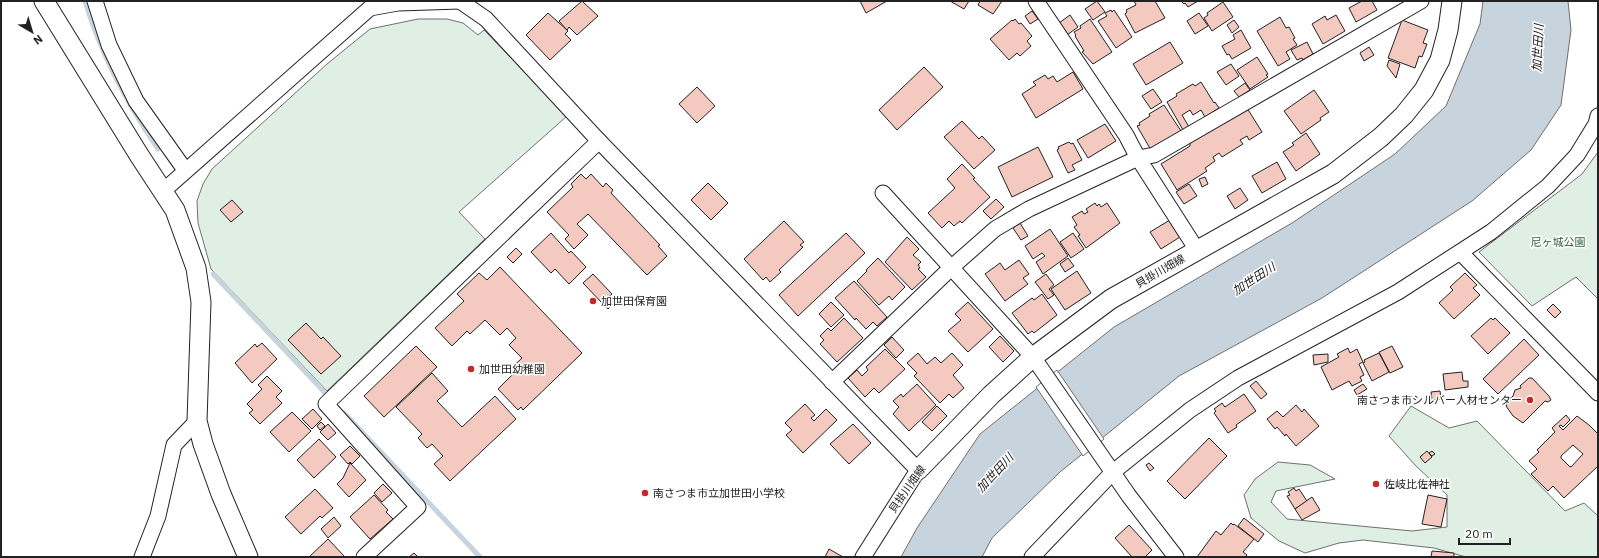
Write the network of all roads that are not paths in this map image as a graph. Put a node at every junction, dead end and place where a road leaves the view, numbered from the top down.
1 (44, 1) edge
2 (95, 1) edge
3 (460, 1) edge
4 (1036, 1) edge
5 (1421, 1) edge
6 (1452, 1) edge
7 (368, 4) edge
8 (1598, 116) edge
9 (599, 141) junction
10 (1138, 158) junction
11 (185, 170) junction
12 (162, 192) junction
13 (883, 193) dead end
14 (1197, 250) junction
15 (1461, 253) junction
16 (952, 267) junction
17 (1036, 361) junction
18 (832, 382) junction
19 (1598, 393) edge
20 (198, 421) junction
21 (1110, 468) junction
22 (918, 470) junction
23 (142, 557) edge
24 (248, 557) edge
25 (364, 557) edge
26 (863, 557) edge
27 (1032, 557) edge
28 (1176, 557) edge

1 - 12 street
2 - 11 street
3 - 7 street
3 - 9 street
4 - 10 street
5 - 10 street
6 - 14 street, 貝掛川畑線
7 - 11 street
8 - 15 street
9 - 18 street
9 - 25 street
10 - 14 street
10 - 16 street
11 - 12 street
12 - 20 street
13 - 16 street
14 - 17 street, 貝掛川畑線
15 - 19 street
15 - 21 street
16 - 17 street
16 - 18 street
17 - 21 street
17 - 22 street, 貝掛川畑線
18 - 22 street
20 - 23 street
20 - 24 street
21 - 27 street
21 - 28 street
22 - 26 street, 貝掛川畑線

